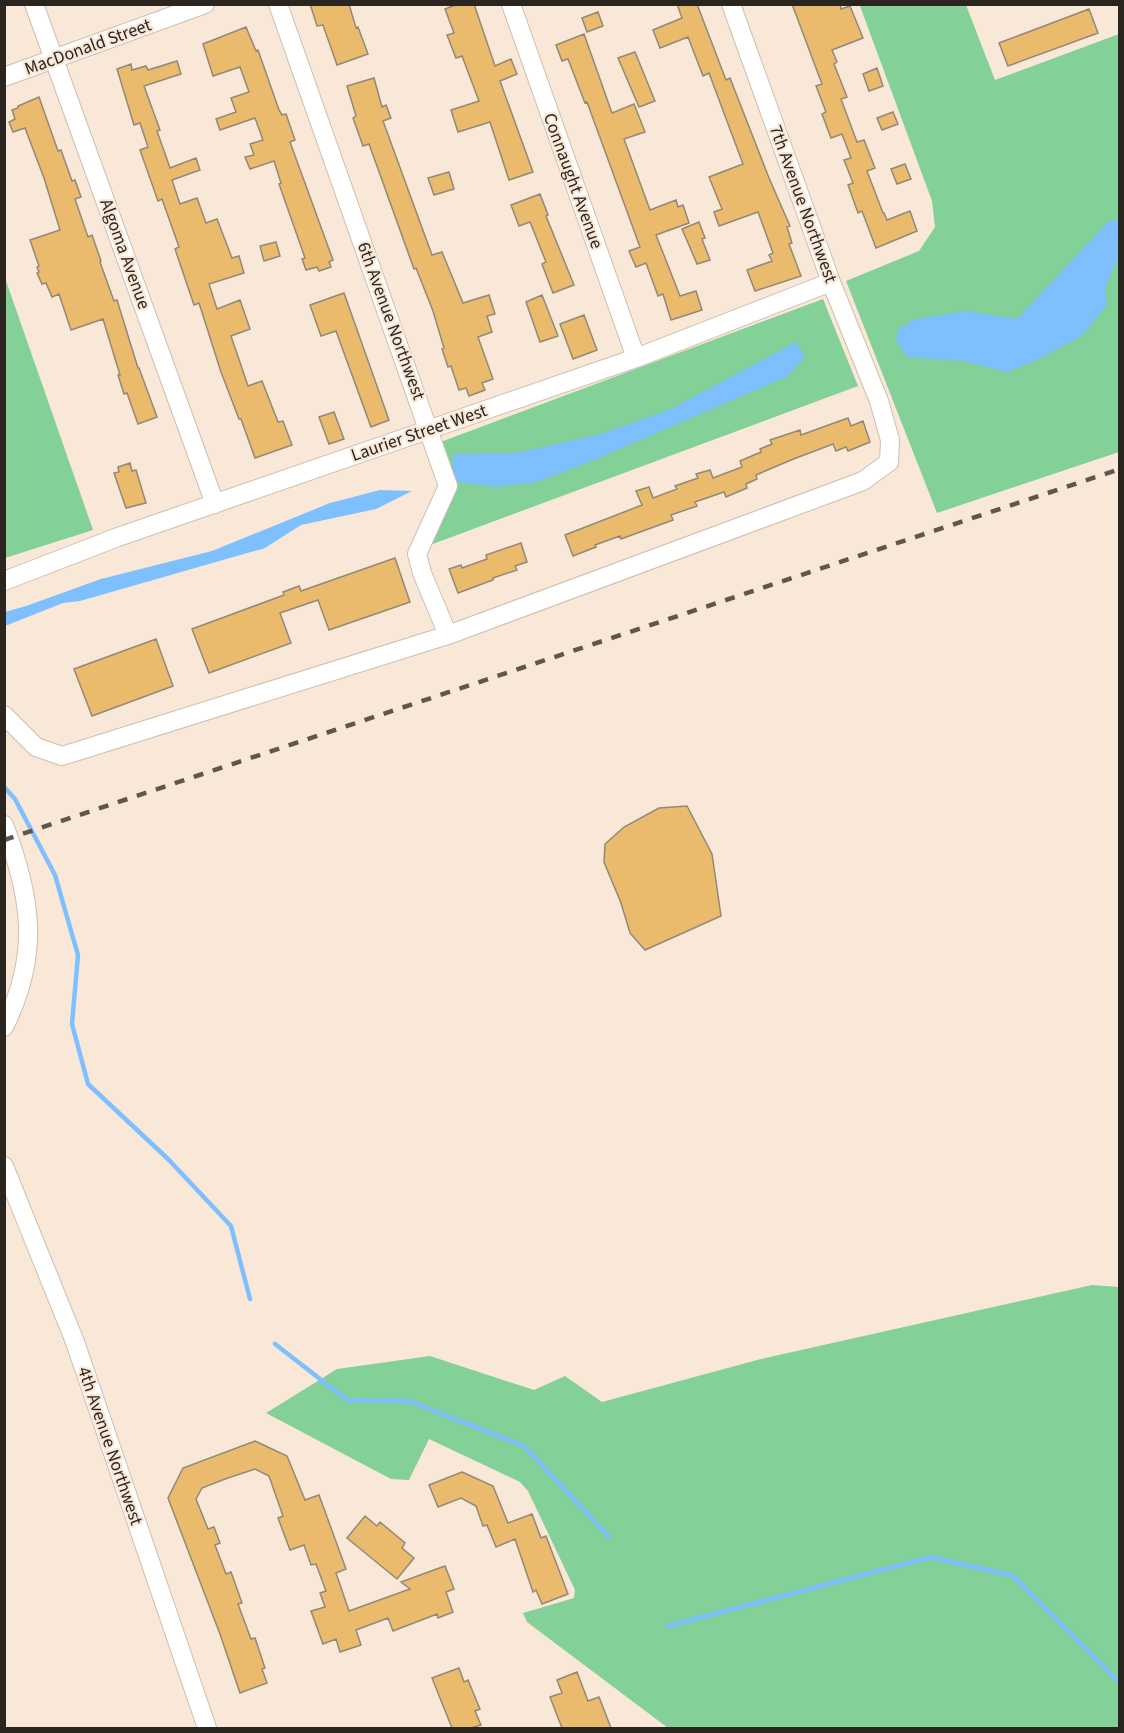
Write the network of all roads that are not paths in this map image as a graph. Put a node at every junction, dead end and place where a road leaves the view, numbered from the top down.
1 (34, 4) edge
2 (205, 4) edge
3 (278, 4) edge
4 (511, 4) edge
5 (731, 4) edge
6 (54, 60) junction
7 (4, 77) edge
8 (831, 282) junction
9 (636, 358) junction
10 (430, 431) junction
11 (215, 504) junction
12 (4, 580) edge
13 (448, 635) junction
14 (4, 715) edge
15 (4, 825) edge
16 (4, 1027) edge
17 (4, 1166) edge
18 (207, 1728) edge

1 - 6 street, Algoma Avenue
2 - 6 street, MacDonald Street
3 - 10 street, 6th Avenue Northwest
4 - 9 street, Connaught Avenue
5 - 8 street, 7th Avenue Northwest
6 - 7 street, MacDonald Street
6 - 11 street, Algoma Avenue
8 - 9 street, Laurier Street West
8 - 13 street, 7th Avenue Northwest
9 - 10 street, Laurier Street West
10 - 11 street, Laurier Street West
10 - 13 street, 6th Avenue Northwest
11 - 12 street, Laurier Street West
13 - 14 street
15 - 16 street
17 - 18 street, 4th Avenue Northwest

